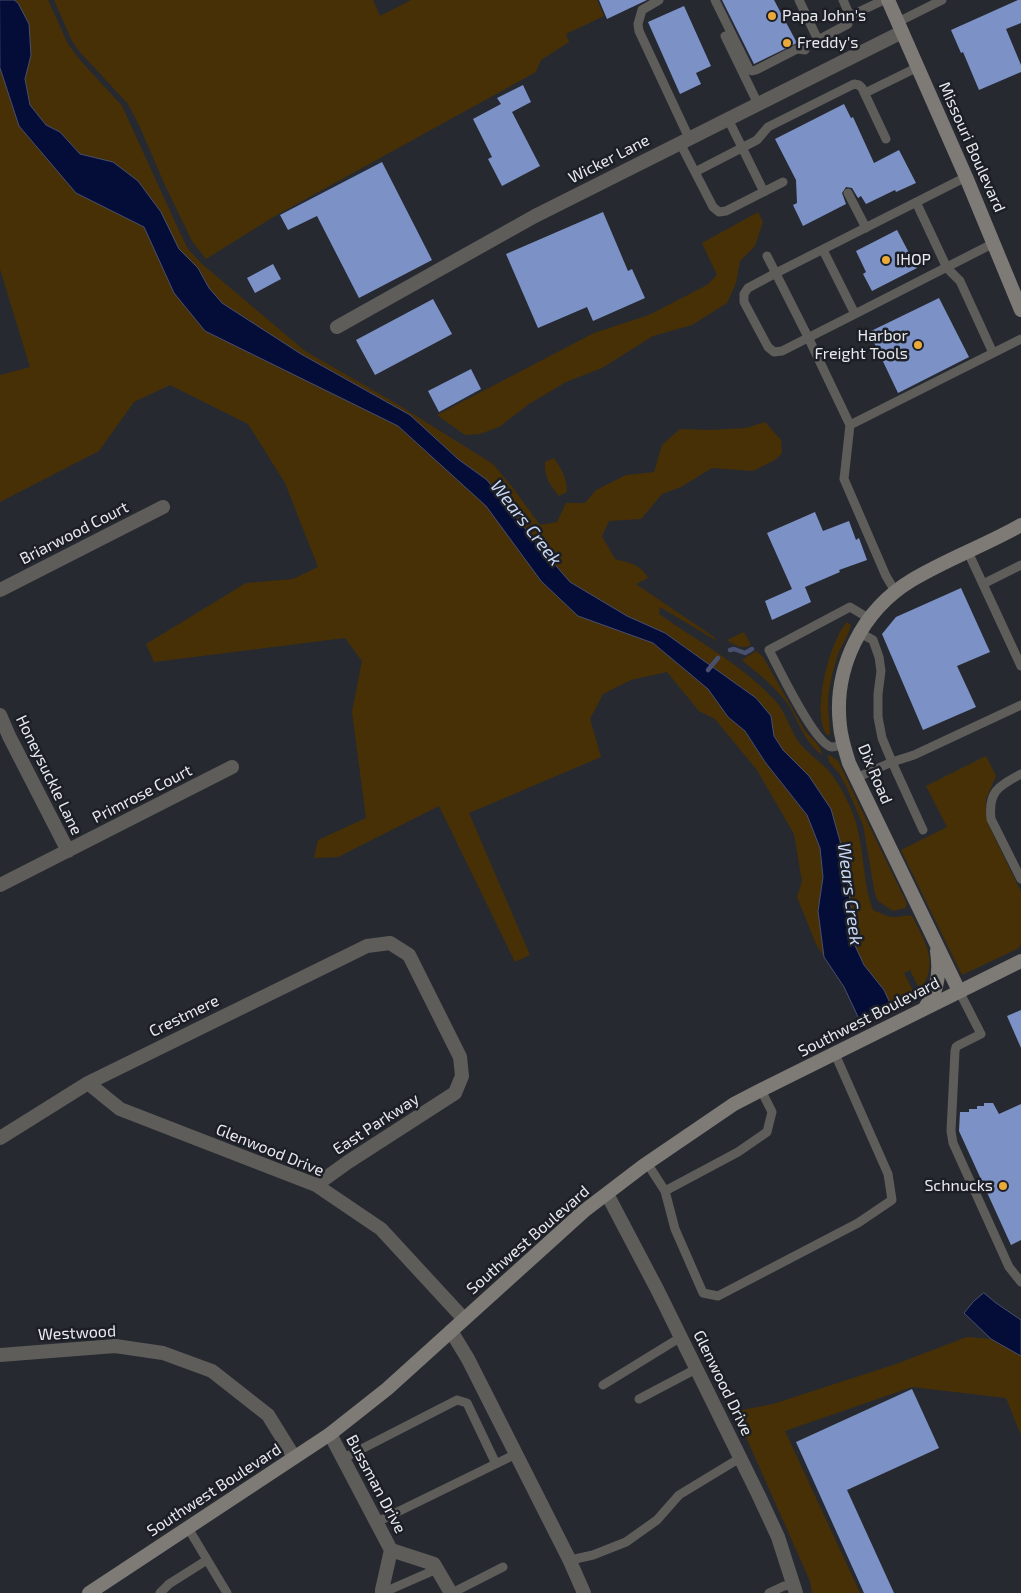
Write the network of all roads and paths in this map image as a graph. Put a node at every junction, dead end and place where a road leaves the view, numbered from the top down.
1 (660, 0) edge
2 (708, 0) edge
3 (715, 0) edge
4 (799, 0) edge
5 (843, 0) edge
6 (886, 0) edge
7 (936, 1) edge
8 (850, 16) junction
9 (900, 27) junction
10 (818, 40) junction
11 (805, 50) junction
12 (918, 68) junction
13 (747, 80) junction
14 (865, 93) junction
15 (758, 104) junction
16 (728, 119) junction
17 (886, 139) dead end
18 (684, 140) junction
19 (742, 148) junction
20 (695, 172) junction
21 (966, 177) junction
22 (783, 182) dead end
23 (764, 192) junction
24 (848, 193) dead end
25 (916, 202) junction
26 (866, 228) junction
27 (994, 243) junction
28 (823, 250) junction
29 (767, 256) dead end
30 (947, 268) junction
31 (776, 273) junction
32 (1021, 310) edge
33 (855, 314) junction
34 (337, 327) dead end
35 (808, 337) junction
36 (1021, 339) edge
37 (993, 353) junction
38 (850, 425) junction
39 (164, 507) dead end
40 (1021, 525) edge
41 (968, 552) junction
42 (1021, 565) edge
43 (983, 584) junction
44 (0, 590) edge
45 (895, 591) junction
46 (870, 619) junction
47 (860, 633) junction
48 (1021, 666) edge
49 (1021, 705) edge
50 (0, 715) edge
51 (844, 744) junction
52 (892, 762) junction
53 (232, 767) dead end
54 (1021, 774) edge
55 (856, 778) junction
56 (923, 830) dead end
57 (68, 851) junction
58 (1021, 879) edge
59 (0, 885) edge
60 (934, 938) junction
61 (1021, 961) edge
62 (959, 991) junction
63 (926, 1008) junction
64 (834, 1054) junction
65 (88, 1083) junction
66 (761, 1090) junction
67 (455, 1093) joint
68 (0, 1138) edge
69 (647, 1163) junction
70 (316, 1185) junction
71 (666, 1191) junction
72 (607, 1194) junction
73 (1021, 1282) edge
74 (464, 1319) junction
75 (451, 1331) junction
76 (681, 1337) junction
77 (0, 1355) edge
78 (696, 1369) junction
79 (603, 1385) dead end
80 (639, 1399) dead end
81 (330, 1434) junction
82 (516, 1454) junction
83 (294, 1457) junction
84 (344, 1458) junction
85 (740, 1458) junction
86 (496, 1464) junction
87 (377, 1522) junction
88 (188, 1528) junction
89 (391, 1550) junction
90 (569, 1559) junction
91 (207, 1560) junction
92 (503, 1566) dead end
93 (438, 1569) junction
94 (794, 1589) edge
95 (89, 1593) edge
96 (160, 1593) edge
97 (227, 1593) edge
98 (382, 1593) edge
99 (451, 1593) edge
100 (584, 1593) edge
101 (768, 1593) edge

1 - 18 lane
2 - 13 lane
3 - 11 lane
4 - 10 lane
5 - 8 lane
6 - 8 lane
6 - 9 main road, Missouri Boulevard
7 - 9 lane
8 - 10 lane
9 - 12 main road, Missouri Boulevard
9 - 15 street, Wicker Lane
10 - 11 lane
11 - 13 lane
12 - 14 lane
12 - 21 main road, Missouri Boulevard
13 - 15 lane
14 - 17 lane
14 - 19 lane
15 - 16 street, Wicker Lane
16 - 18 street, Wicker Lane
16 - 19 lane
18 - 20 lane
18 - 34 street, Wicker Lane
19 - 20 lane
19 - 23 lane
20 - 23 lane
21 - 25 lane
21 - 27 main road, Missouri Boulevard
22 - 23 lane
24 - 26 lane
25 - 26 lane
25 - 30 lane
26 - 28 lane
27 - 30 lane
27 - 32 main road, Missouri Boulevard
28 - 31 lane
28 - 33 lane
29 - 31 lane
30 - 33 lane
30 - 37 lane
31 - 35 lane
31 - 35 lane
33 - 35 lane
35 - 38 lane
36 - 37 lane
37 - 38 lane
38 - 45 lane
39 - 44 street, Briarwood Court
40 - 41 main road, Dix Road
41 - 43 lane
41 - 45 main road, Dix Road
42 - 43 lane
43 - 48 lane
45 - 46 main road, Dix Road
46 - 47 main road, Dix Road
46 - 51 lane
47 - 51 main road, Dix Road
47 - 52 lane
49 - 52 lane
50 - 57 street, Honeysuckle Lane
51 - 55 main road, Dix Road
52 - 55 lane
52 - 56 lane
53 - 57 street, Primrose Court
54 - 58 lane
55 - 60 main road, Dix Road
57 - 59 street, Primrose Court
60 - 62 main road, Dix Road
60 - 63 main road
61 - 62 main road, Southwest Boulevard
62 - 63 main road, Southwest Boulevard
62 - 73 lane
63 - 64 main road, Southwest Boulevard
64 - 66 main road, Southwest Boulevard
64 - 71 lane
65 - 67 street, Crestmere
65 - 68 street, Crestmere
65 - 70 street, Glenwood Drive
66 - 69 main road, Southwest Boulevard
66 - 71 lane
67 - 70 street, East Parkway
69 - 71 lane
69 - 72 main road, Southwest Boulevard
70 - 74 street, Glenwood Drive
72 - 74 main road, Southwest Boulevard
72 - 76 street, Glenwood Drive
74 - 75 main road, Southwest Boulevard
75 - 81 main road, Southwest Boulevard
75 - 82 street
76 - 78 street, Glenwood Drive
76 - 79 lane
77 - 83 street, Westwood
78 - 80 lane
78 - 85 street, Glenwood Drive
81 - 83 main road, Southwest Boulevard
81 - 84 street, Bussman Drive
82 - 86 lane
82 - 90 street
83 - 88 main road, Southwest Boulevard
84 - 86 lane
84 - 87 street, Bussman Drive
85 - 90 lane
85 - 94 street, Glenwood Drive
86 - 87 lane
87 - 89 street, Bussman Drive
88 - 91 lane
88 - 95 main road, Southwest Boulevard
89 - 93 street, Bussman Drive
89 - 98 street, Bussman Drive
90 - 100 street
91 - 96 lane
91 - 97 lane
92 - 99 lane
93 - 98 lane
93 - 99 street
94 - 101 lane

